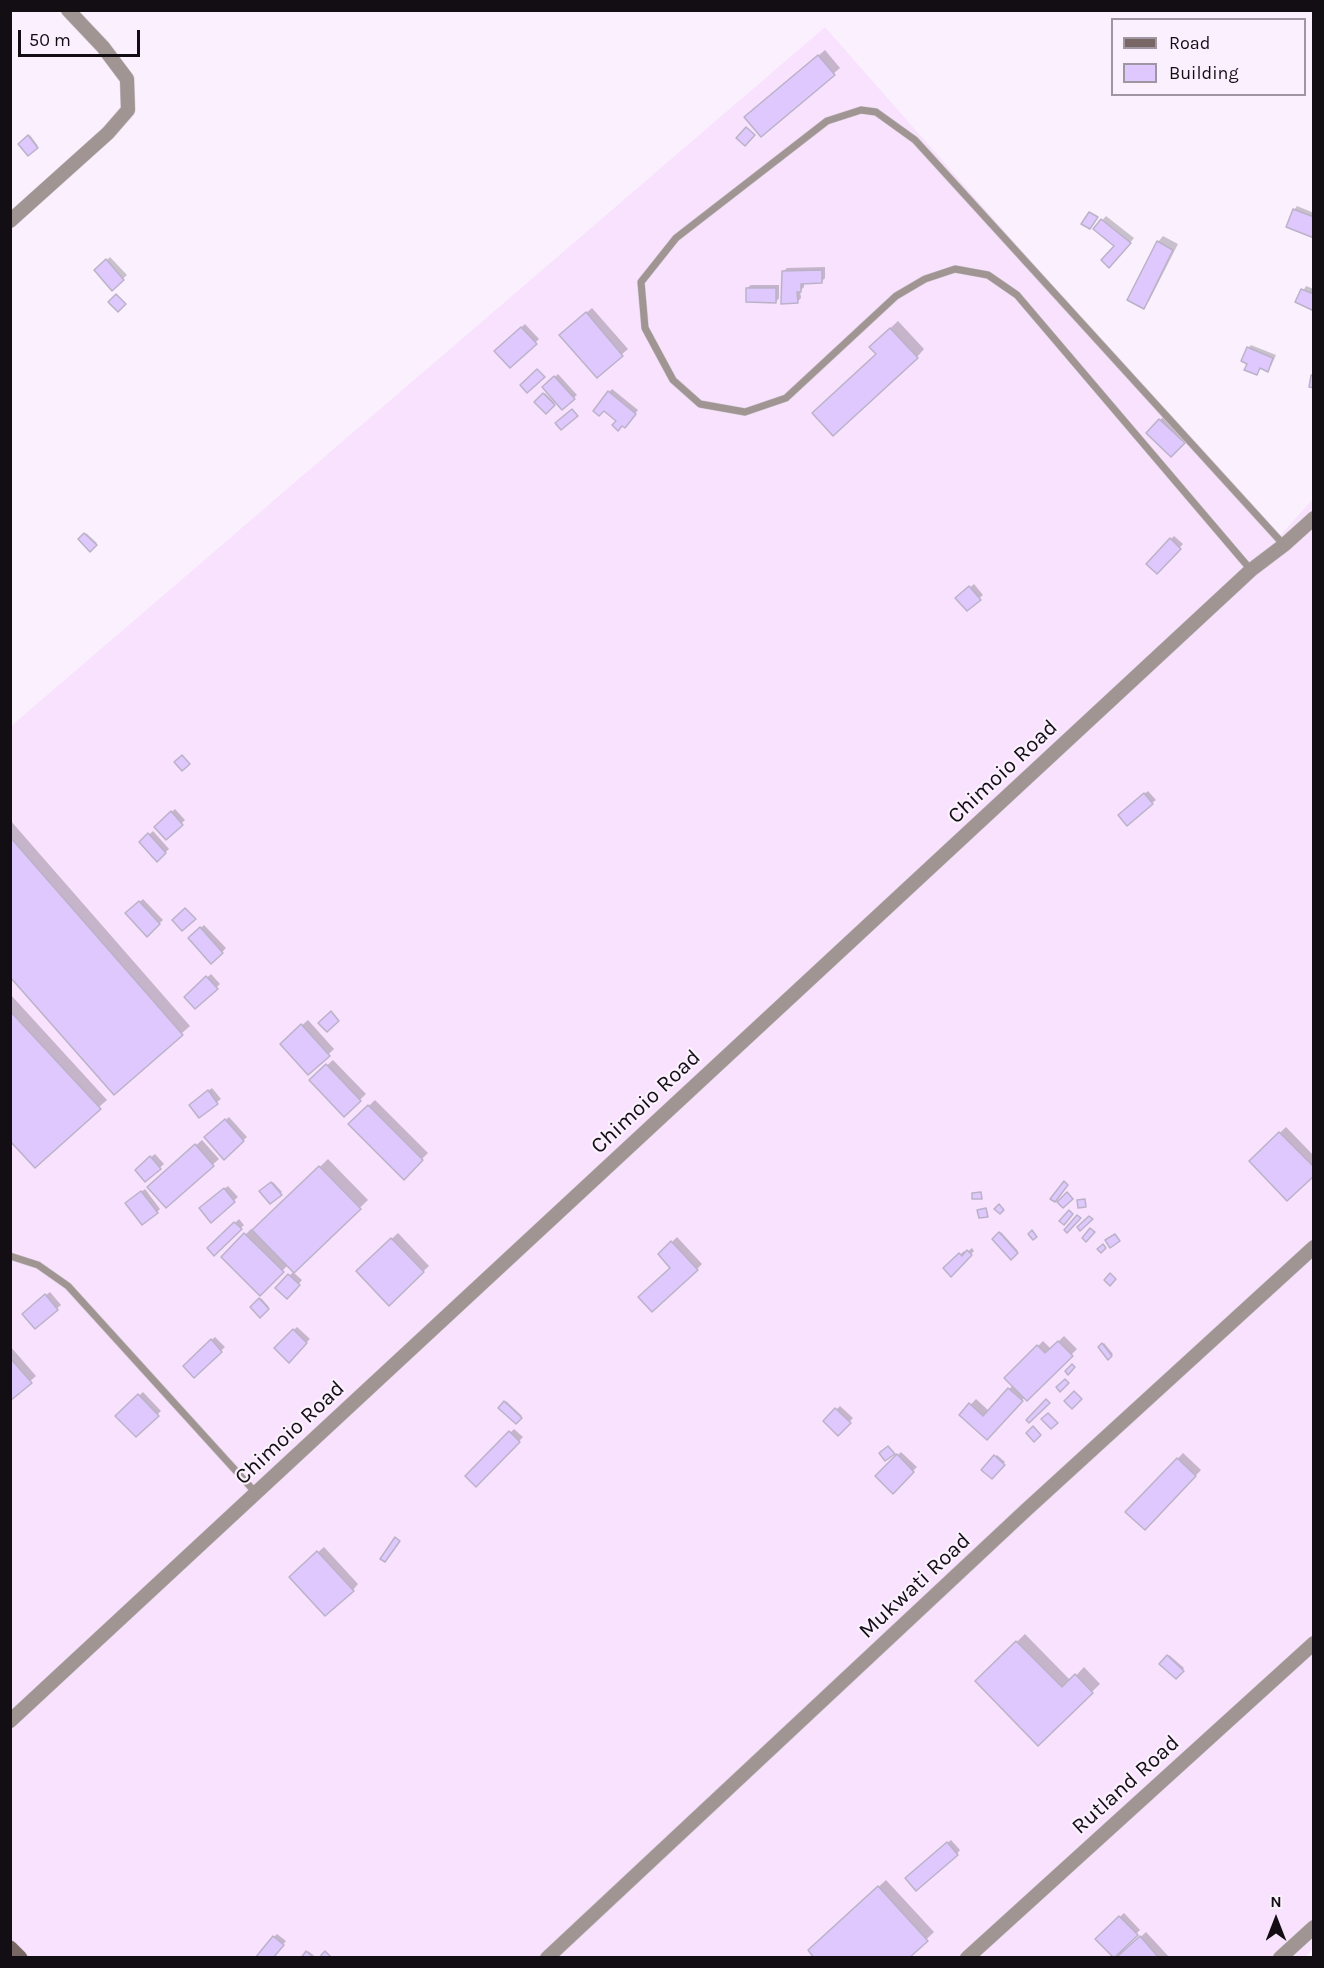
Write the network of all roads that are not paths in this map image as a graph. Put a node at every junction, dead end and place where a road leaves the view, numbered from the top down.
1 (68, 10) edge
2 (10, 220) edge
3 (1314, 518) edge
4 (1284, 545) junction
5 (1251, 570) junction
6 (1314, 1247) edge
7 (10, 1256) edge
8 (256, 1493) junction
9 (1314, 1643) edge
10 (10, 1721) edge
11 (1314, 1927) edge
12 (10, 1948) edge
13 (20, 1958) edge
14 (547, 1958) edge
15 (967, 1958) edge
16 (1280, 1958) edge

1 - 2 street
3 - 4 street, Chimoio Road
4 - 5 street, Chimoio Road
4 - 5 lane
5 - 8 street, Chimoio Road
6 - 14 street, Mukwati Road
7 - 8 lane
8 - 10 street, Chimoio Road
9 - 15 street, Rutland Road
11 - 16 street
12 - 13 street

